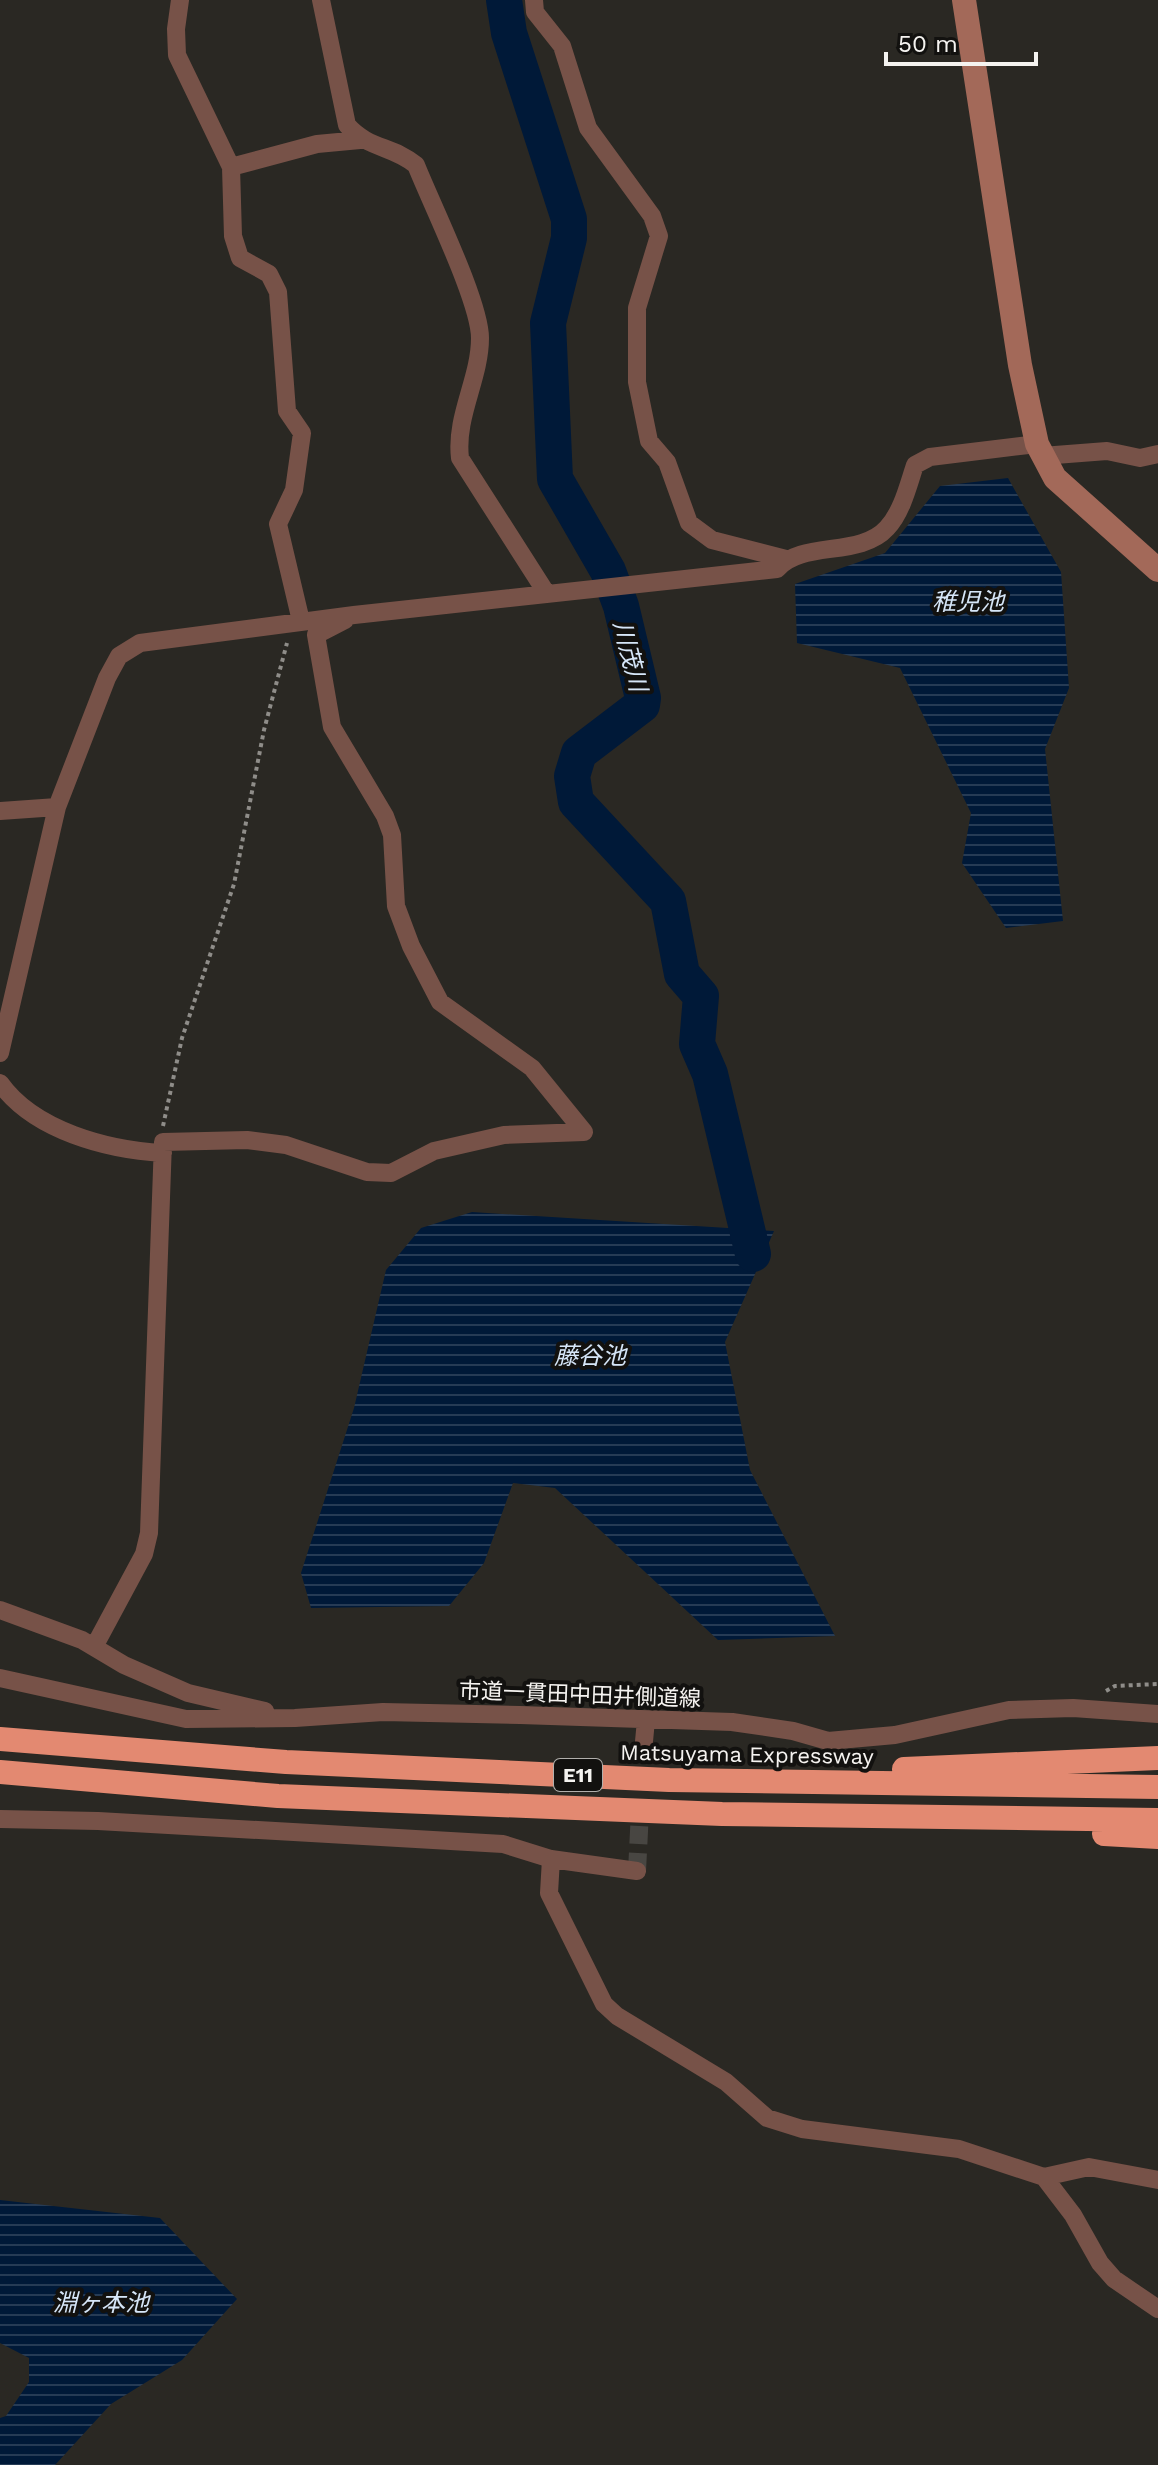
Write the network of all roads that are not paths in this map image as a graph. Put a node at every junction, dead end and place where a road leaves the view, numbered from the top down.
1 (180, 0) edge
2 (321, 0) edge
3 (534, 0) edge
4 (964, 0) edge
5 (360, 140) junction
6 (231, 167) junction
7 (1039, 450) junction
8 (1158, 454) edge
9 (786, 559) junction
10 (1158, 570) edge
11 (547, 594) junction
12 (354, 615) junction
13 (301, 621) junction
14 (57, 807) junction
15 (0, 811) edge
16 (0, 1053) edge
17 (0, 1083) edge
18 (163, 1147) junction
19 (0, 1610) edge
20 (94, 1647) junction
21 (0, 1678) edge
22 (1158, 1714) edge
23 (295, 1718) junction
24 (646, 1720) junction
25 (0, 1739) edge
26 (643, 1752) tunnel mouth
27 (1158, 1758) edge
28 (0, 1772) edge
29 (669, 1780) junction
30 (1158, 1787) edge
31 (722, 1814) junction
32 (0, 1819) edge
33 (1158, 1820) edge
34 (1158, 1837) edge
35 (551, 1859) junction
36 (637, 1871) dead end
37 (1044, 2177) junction
38 (1158, 2180) edge
39 (1158, 2309) edge

1 - 6 street
2 - 5 street
3 - 9 street
4 - 7 street
5 - 6 street
5 - 11 street
6 - 13 street
7 - 8 street
7 - 9 street
7 - 10 street
9 - 11 street
11 - 12 street
12 - 13 street
12 - 18 street
13 - 14 street
14 - 15 street
14 - 16 street
17 - 18 street
18 - 20 street
19 - 20 street
20 - 23 street
21 - 23 street, 市道一貫田中田井側道線
22 - 24 street, 市道一貫田中田井側道線
23 - 24 street, 市道一貫田中田井側道線
24 - 26 street
25 - 29 highway, Matsuyama Expressway / E11
27 - 29 highway
28 - 31 highway, E11
29 - 30 highway, Matsuyama Expressway / E11
31 - 33 highway, E11
31 - 34 highway
32 - 35 street
35 - 36 street
35 - 37 street
37 - 38 street
37 - 39 street

